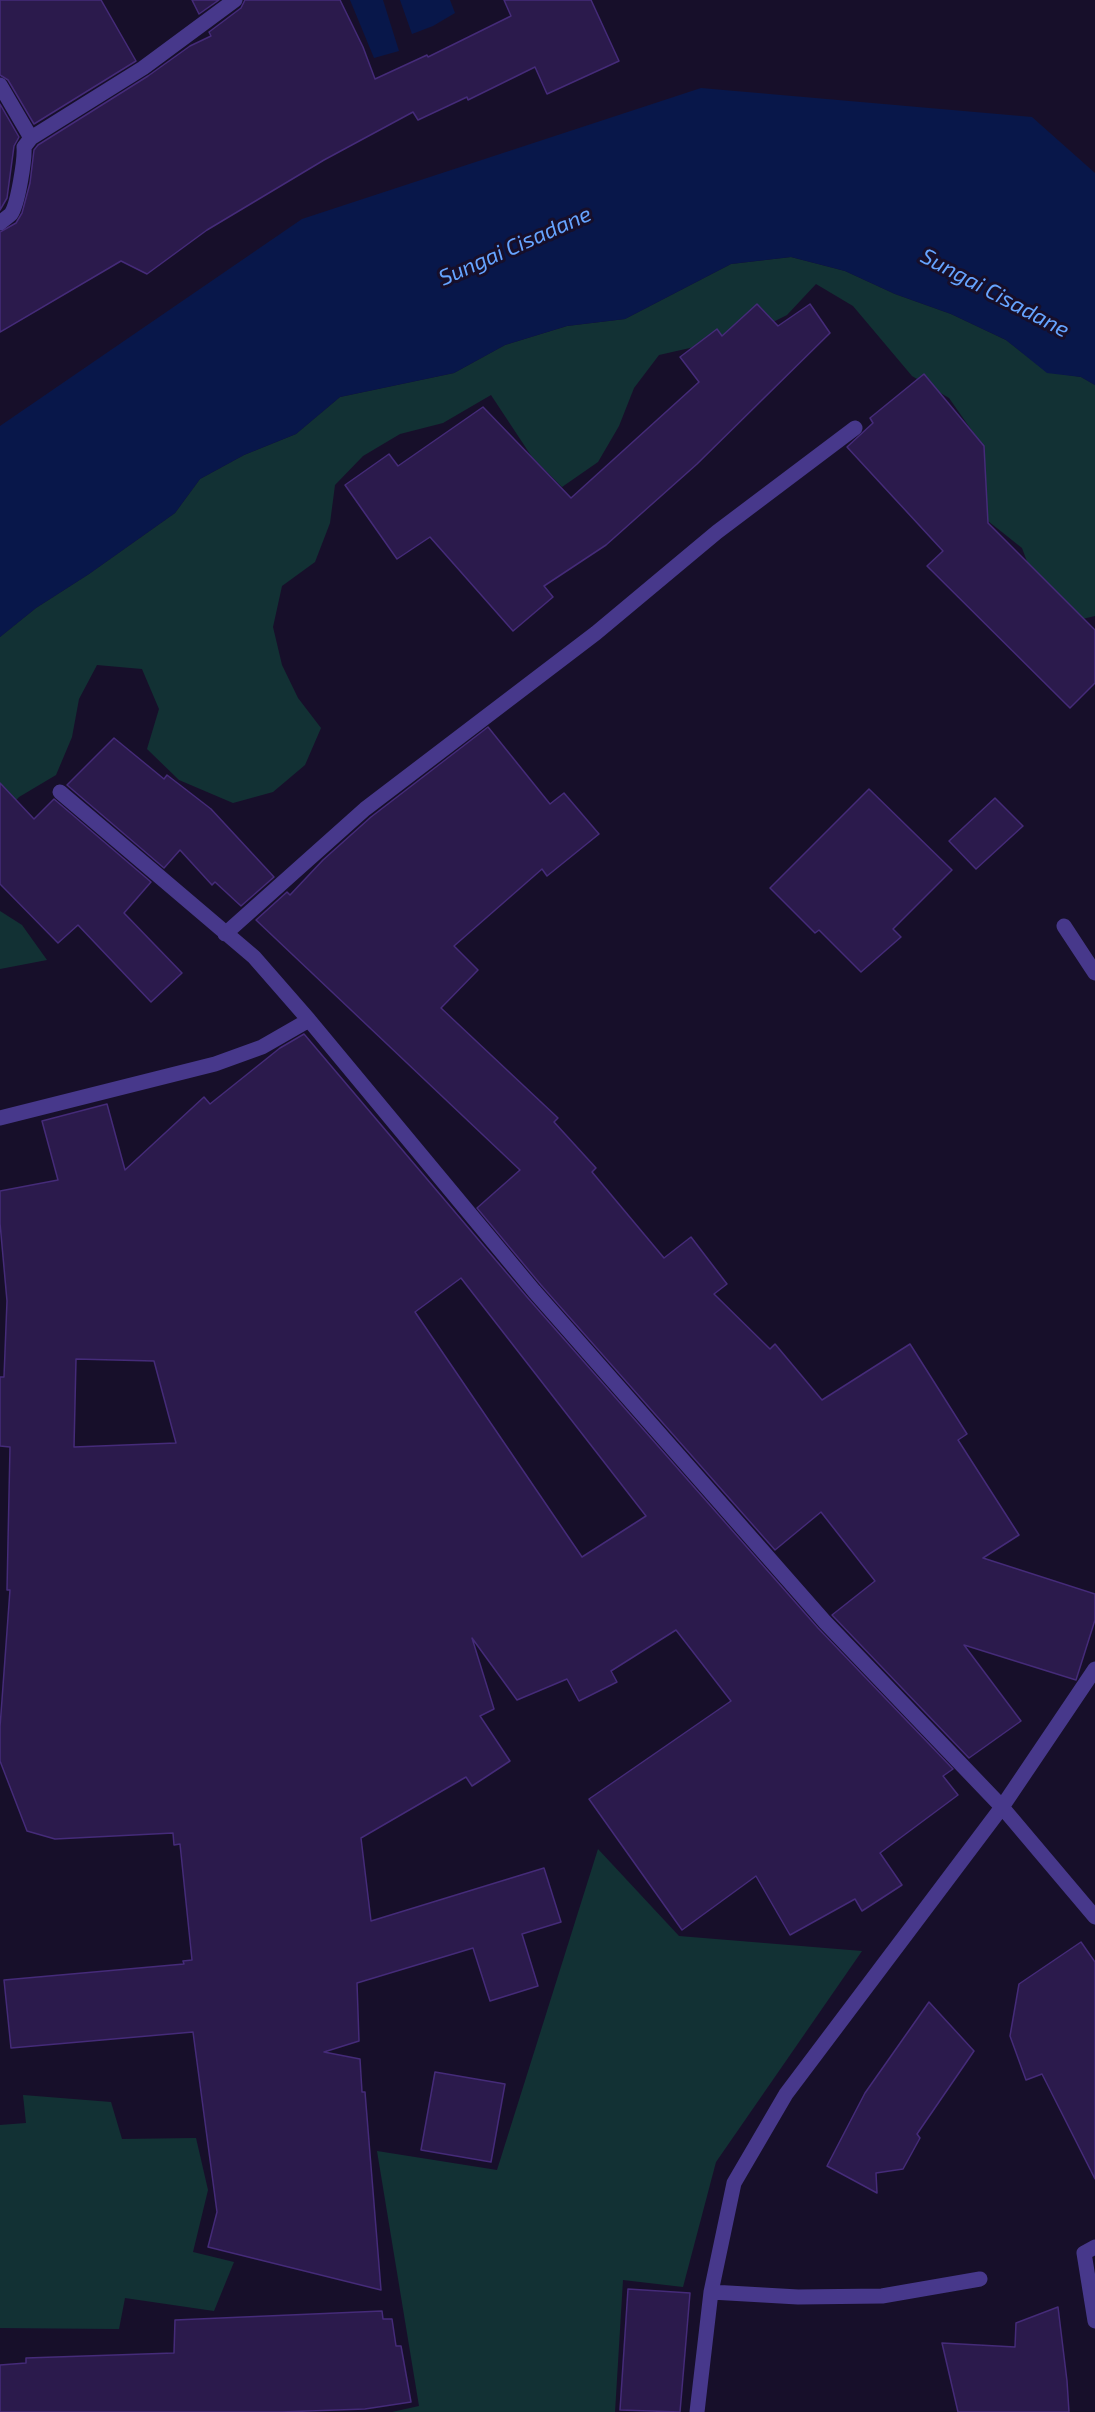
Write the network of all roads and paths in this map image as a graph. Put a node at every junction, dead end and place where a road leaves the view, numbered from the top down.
1 (235, 0) edge
2 (0, 85) edge
3 (31, 138) junction
4 (0, 223) edge
5 (855, 428) dead end
6 (60, 792) dead end
7 (1064, 926) dead end
8 (225, 934) junction
9 (1095, 973) edge
10 (309, 1020) junction
11 (0, 1118) edge
12 (1095, 1669) edge
13 (1002, 1808) junction
14 (1095, 1917) edge
15 (1095, 2247) edge
16 (980, 2279) dead end
17 (711, 2292) junction
18 (1095, 2322) edge
19 (697, 2412) edge

1 - 3 street
2 - 3 street
3 - 4 street
5 - 8 street
6 - 8 street
7 - 9 street
8 - 10 street
10 - 11 street
10 - 13 street
12 - 13 street
13 - 14 street
13 - 17 street
15 - 18 street
16 - 17 street
17 - 19 street

